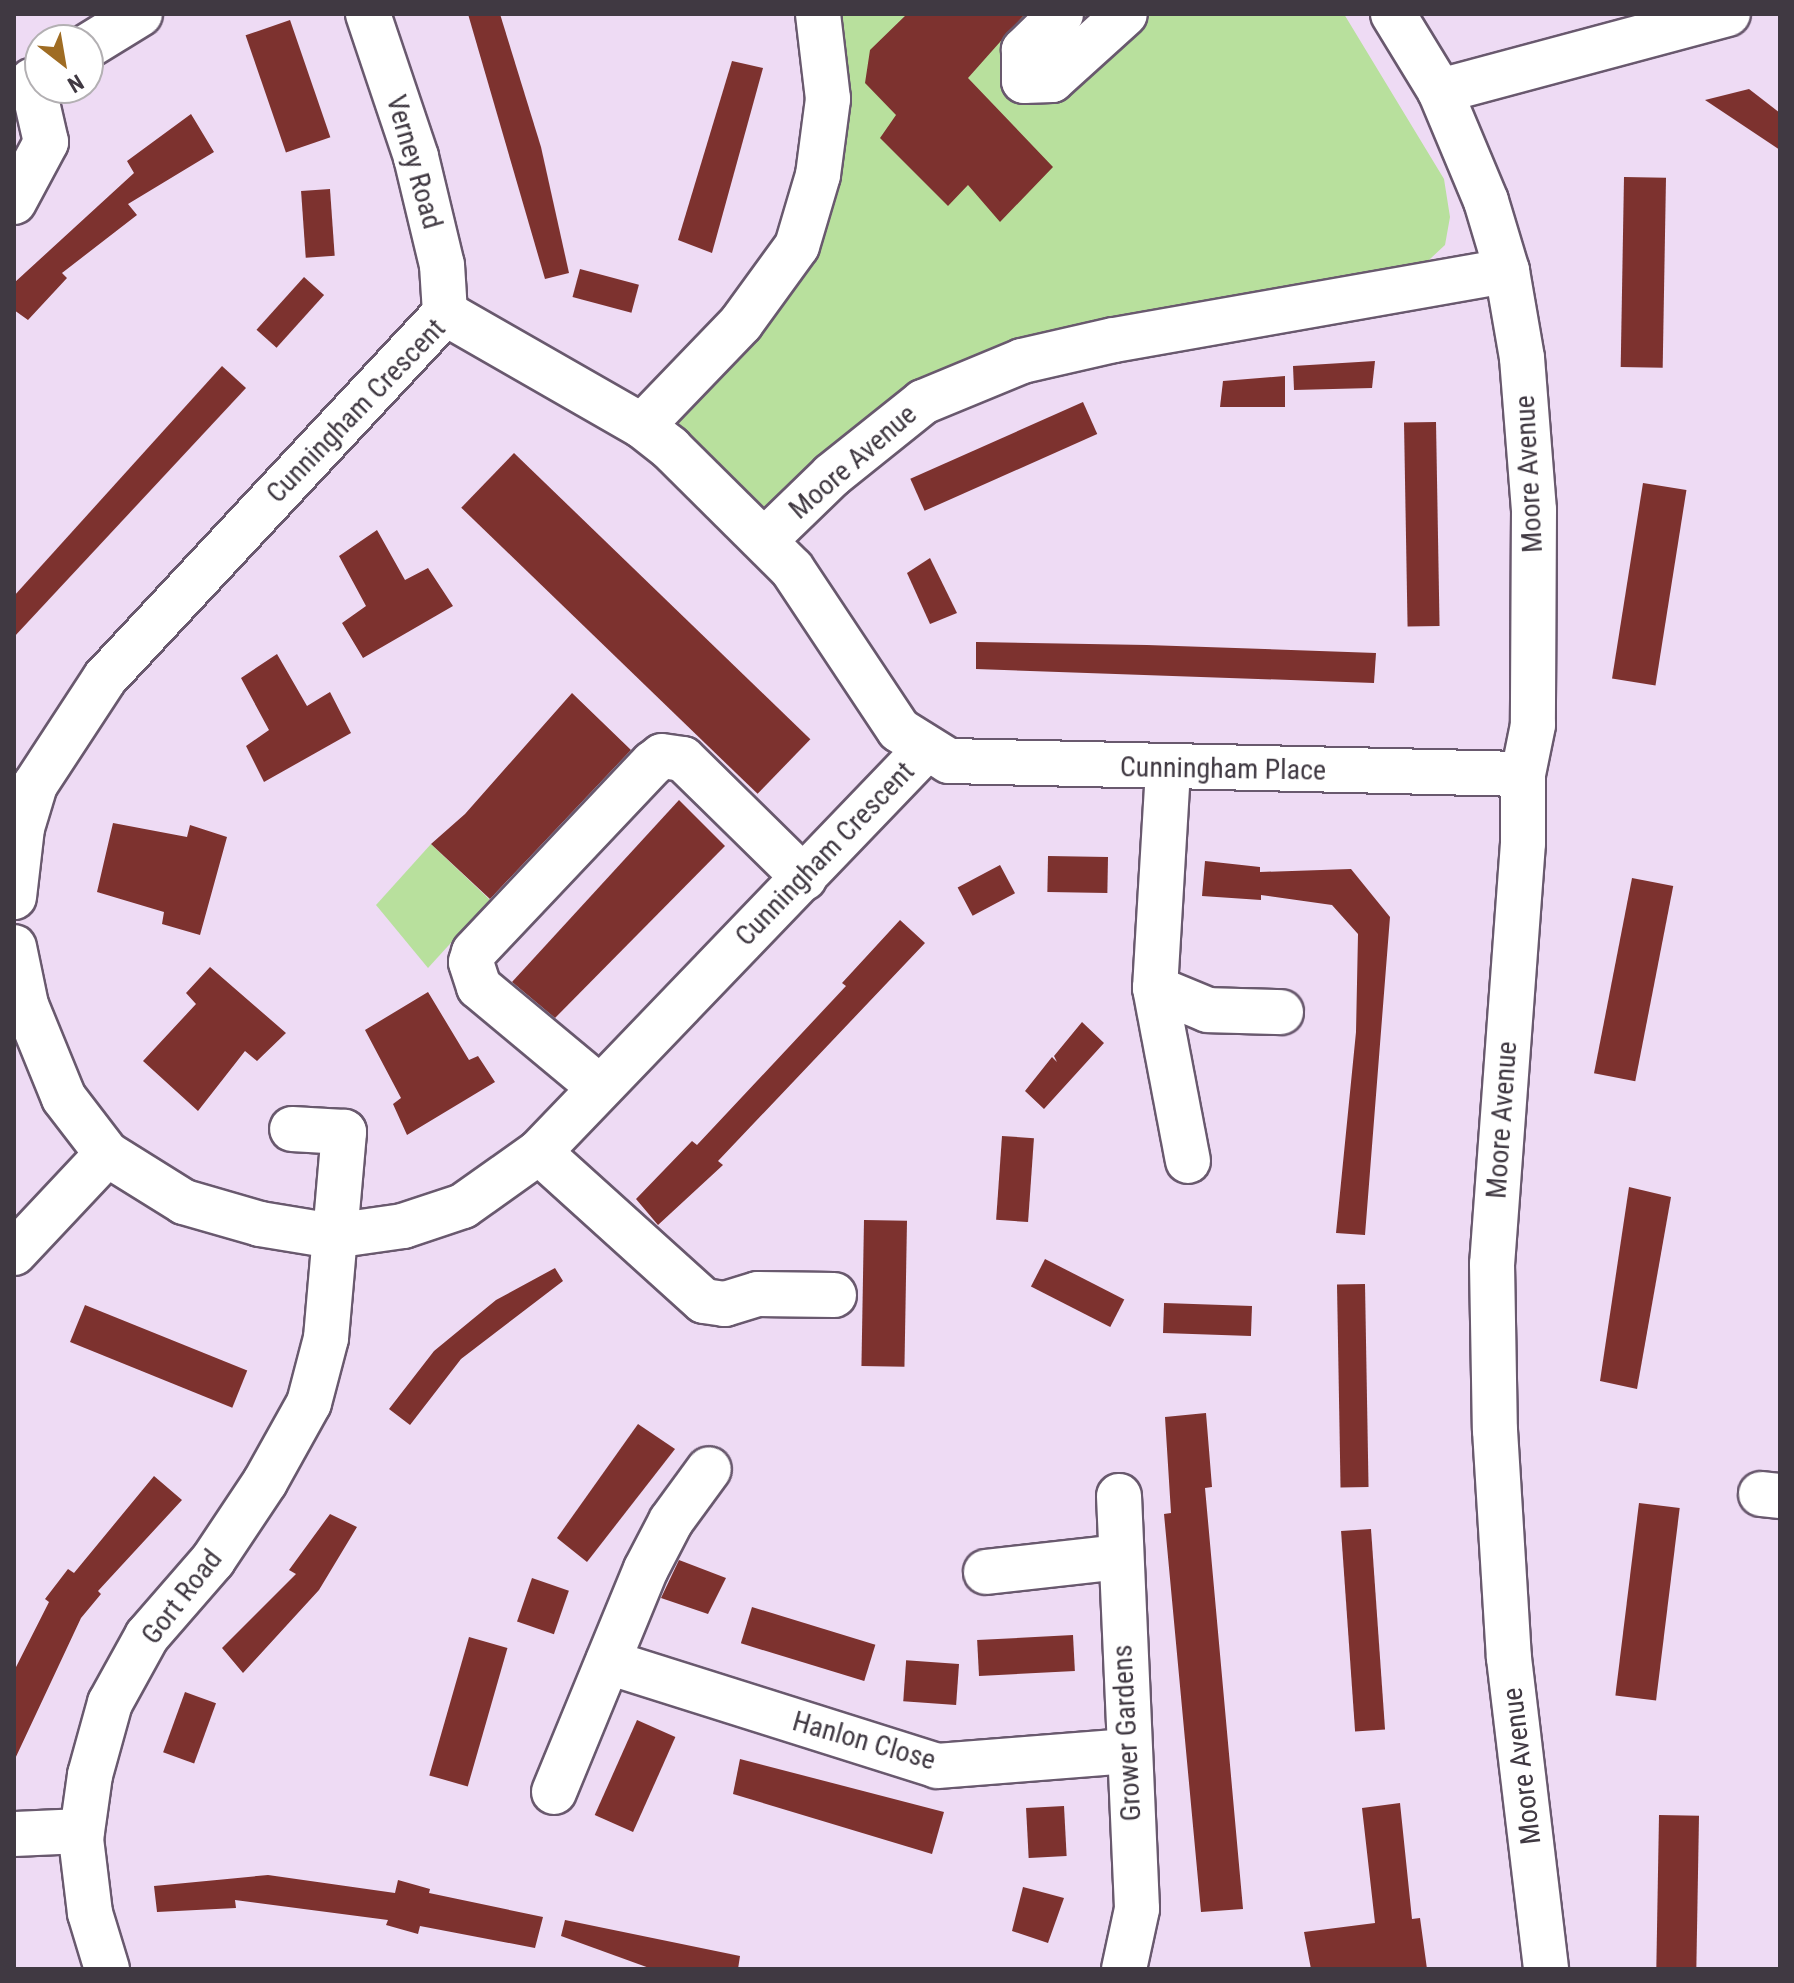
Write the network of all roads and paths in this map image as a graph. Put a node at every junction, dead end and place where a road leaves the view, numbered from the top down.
1 (140, 14) edge
2 (368, 14) edge
3 (818, 14) edge
4 (1061, 14) edge
5 (1125, 14) edge
6 (1393, 14) edge
7 (1728, 14) edge
8 (104, 36) edge
9 (1440, 91) junction
10 (35, 104) edge
11 (14, 202) edge
12 (1507, 271) junction
13 (445, 313) junction
14 (642, 426) junction
15 (766, 539) junction
16 (925, 750) junction
17 (1168, 770) junction
18 (1523, 774) junction
19 (804, 878) junction
20 (14, 897) edge
21 (14, 947) edge
22 (1155, 988) junction
23 (1281, 1012) dead end
24 (598, 1086) junction
25 (292, 1129) dead end
26 (539, 1152) junction
27 (107, 1154) junction
28 (1188, 1161) dead end
29 (333, 1236) junction
30 (14, 1253) edge
31 (834, 1295) dead end
32 (709, 1469) dead end
33 (1119, 1496) dead end
34 (1119, 1557) junction
35 (986, 1572) dead end
36 (608, 1662) junction
37 (1128, 1751) junction
38 (554, 1792) dead end
39 (82, 1831) junction
40 (14, 1834) edge
41 (107, 1969) edge
42 (1124, 1969) edge
43 (1546, 1969) edge

1 - 8 street
2 - 13 street, Verney Road
3 - 14 street
4 - 5 street
6 - 9 street, Moore Avenue
7 - 9 street
9 - 12 street, Moore Avenue
10 - 11 street
12 - 15 street, Moore Avenue
12 - 18 street, Moore Avenue
13 - 14 street, Cunningham Crescent
13 - 20 street, Cunningham Crescent
14 - 15 street, Cunningham Crescent
15 - 16 street, Cunningham Crescent
16 - 17 street, Cunningham Place
16 - 19 street, Cunningham Crescent
17 - 18 street, Cunningham Place
17 - 22 street
18 - 43 street, Moore Avenue
19 - 24 street, Cunningham Crescent
19 - 24 street
21 - 27 street, Cunningham Crescent
22 - 23 street
22 - 28 street
24 - 26 street, Cunningham Crescent
25 - 29 street, Gort Road
26 - 29 street, Cunningham Crescent
26 - 31 street
27 - 29 street, Cunningham Crescent
27 - 30 street
29 - 39 street, Gort Road
32 - 36 street
33 - 34 street, Grower Gardens
34 - 35 street
34 - 37 street, Grower Gardens
36 - 37 street, Hanlon Close
36 - 38 street
37 - 42 street, Grower Gardens
39 - 40 street
39 - 41 street, Gort Road

